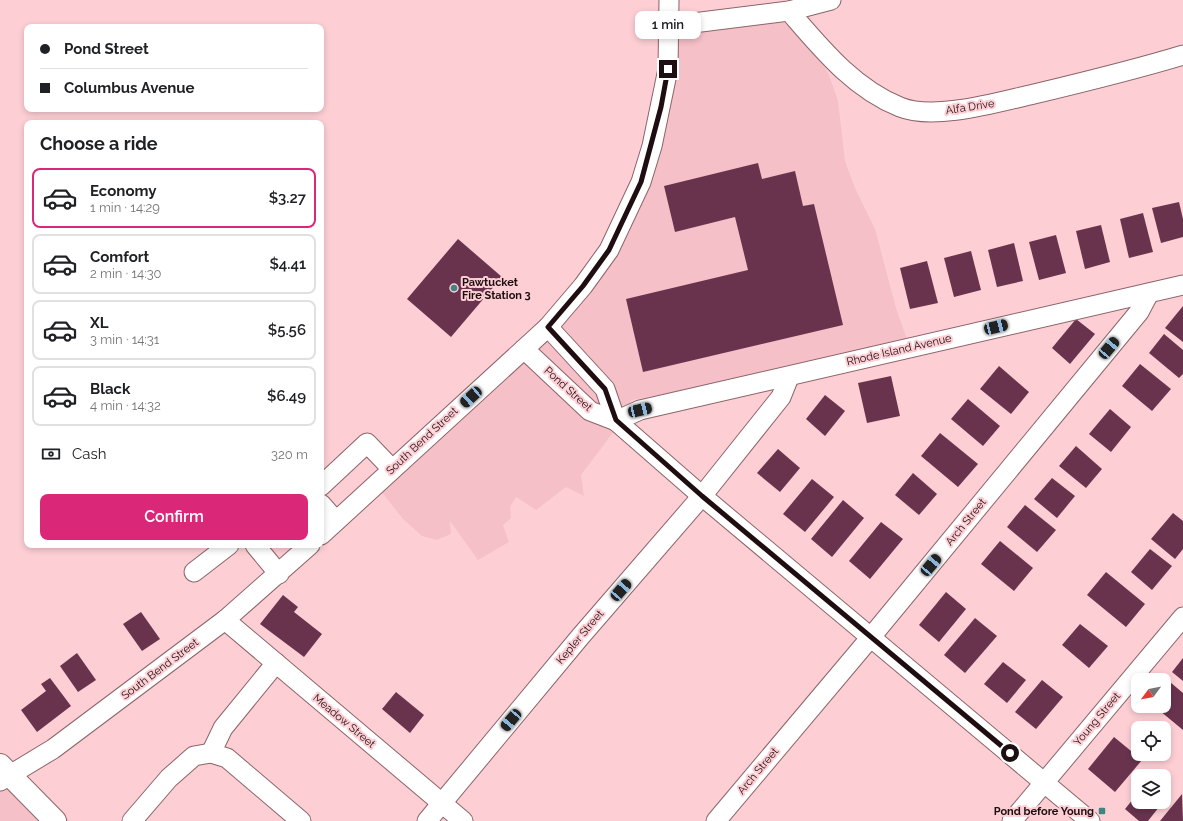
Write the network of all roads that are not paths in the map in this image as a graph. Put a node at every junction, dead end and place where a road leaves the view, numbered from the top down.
1 (669, 0) edge
2 (831, 0) edge
3 (789, 11) junction
4 (669, 26) junction
5 (1183, 55) edge
6 (1183, 285) edge
7 (1149, 293) junction
8 (548, 327) junction
9 (524, 349) junction
10 (789, 376) junction
11 (616, 420) junction
12 (392, 469) junction
13 (324, 483) edge
14 (702, 496) junction
15 (324, 507) edge
16 (336, 521) junction
17 (324, 532) edge
18 (225, 548) edge
19 (257, 548) edge
20 (307, 548) edge
21 (194, 572) dead end
22 (278, 574) junction
23 (1183, 617) edge
24 (225, 620) junction
25 (871, 637) junction
26 (276, 663) junction
27 (211, 753) junction
28 (3, 774) edge
29 (1044, 782) junction
30 (442, 803) junction
31 (55, 821) edge
32 (132, 821) edge
33 (301, 821) edge
34 (427, 821) edge
35 (463, 821) edge
36 (716, 821) edge
37 (1012, 821) edge
38 (1090, 821) edge

1 - 4 street, South Bend Street
2 - 3 street
3 - 4 street
3 - 5 street, Alfa Drive
4 - 8 street, South Bend Street
6 - 7 street, Rhode Island Avenue
7 - 10 street, Rhode Island Avenue
7 - 25 street, Arch Street
8 - 9 street, South Bend Street
8 - 11 street, Pond Street
9 - 11 street, Pond Street
9 - 12 street, South Bend Street
10 - 11 street, Rhode Island Avenue
10 - 14 street, Kepler Street
11 - 14 street, Pond Street
12 - 13 street
12 - 16 street, South Bend Street
14 - 25 street, Pond Street
14 - 30 street, Kepler Street
15 - 16 street
16 - 17 street, South Bend Street
18 - 21 street
19 - 22 street
20 - 22 street, South Bend Street
22 - 24 street, South Bend Street
23 - 29 street, Young Street
24 - 26 street, Meadow Street
24 - 28 street, South Bend Street
25 - 29 street, Pond Street
25 - 36 street, Arch Street
26 - 27 street
26 - 30 street, Meadow Street
27 - 32 street
27 - 33 street
28 - 31 main road
29 - 37 street, Young Street
29 - 38 street, Pond Street
30 - 34 street, Kepler Street
30 - 35 street, Meadow Street

